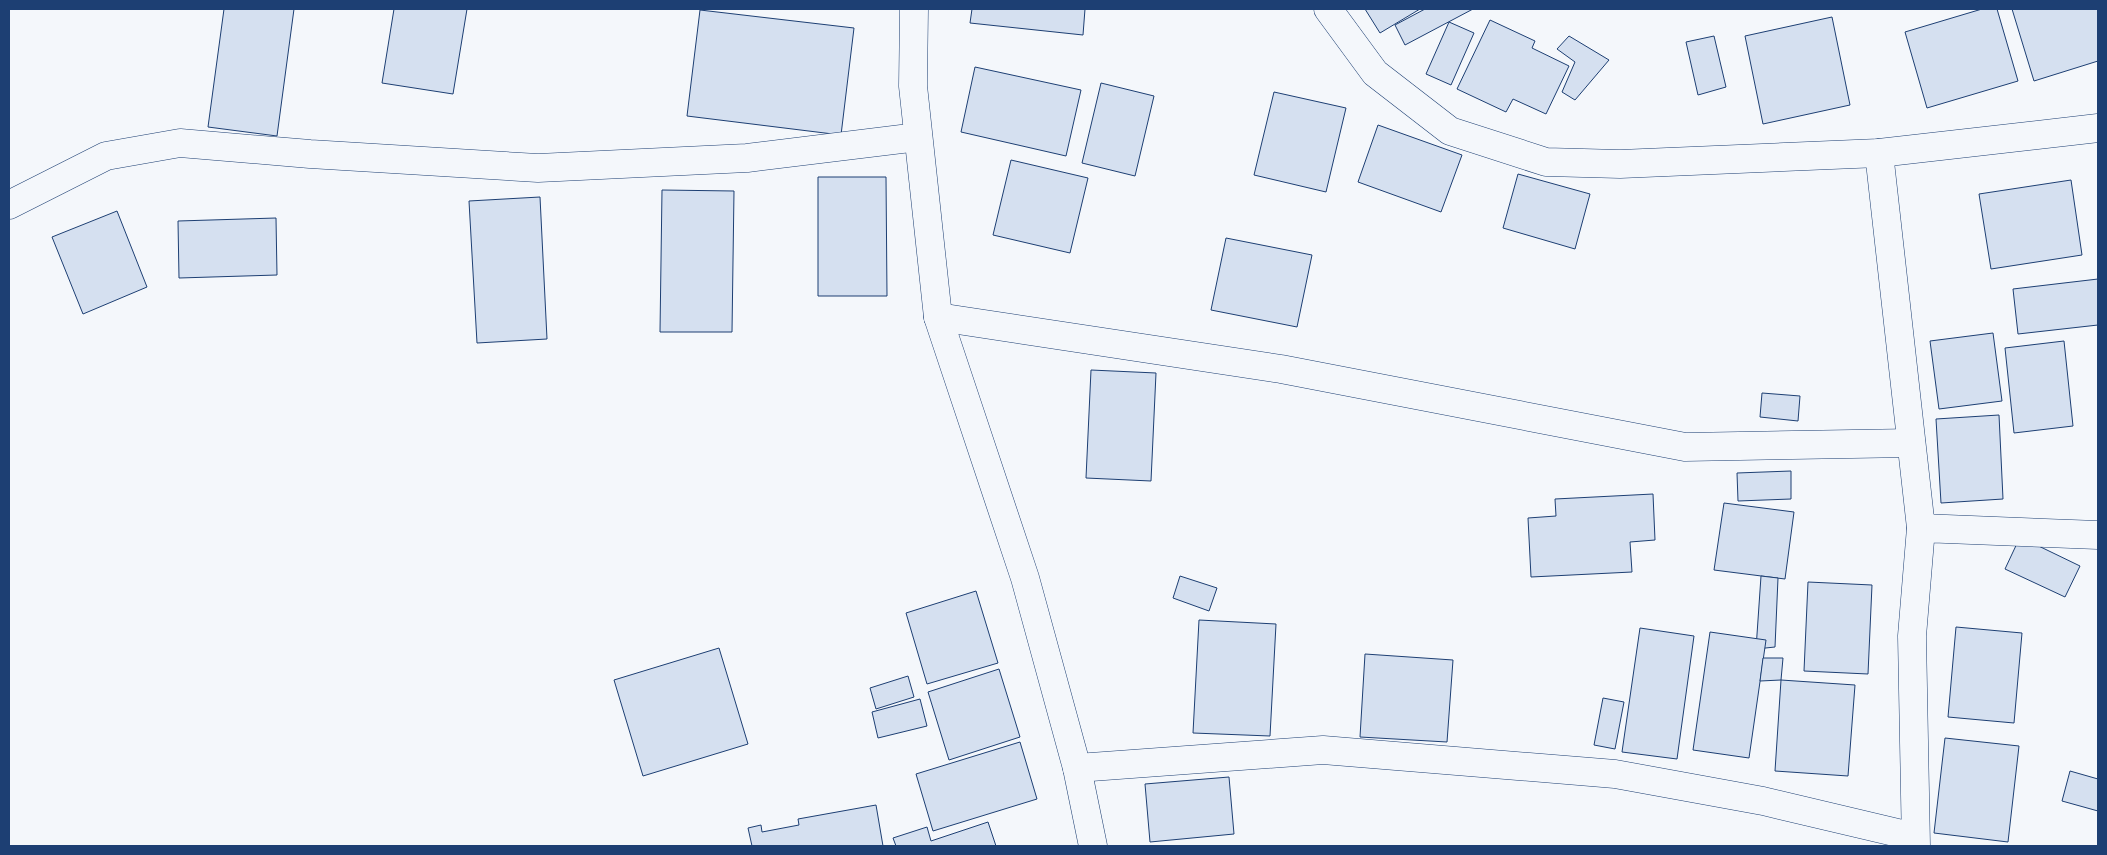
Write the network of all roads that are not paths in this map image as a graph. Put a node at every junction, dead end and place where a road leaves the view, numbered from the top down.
1 (914, 9) edge
2 (1328, 9) edge
3 (2098, 128) edge
4 (918, 137) junction
5 (1879, 153) junction
6 (9, 205) edge
7 (938, 317) junction
8 (1911, 443) junction
9 (1921, 528) junction
10 (2098, 535) edge
11 (1077, 768) junction
12 (1915, 842) edge
13 (1093, 846) edge

1 - 4 street
2 - 5 street
3 - 5 street
4 - 6 street
4 - 7 street
5 - 8 street
7 - 8 street
7 - 11 street
8 - 9 street
9 - 10 street
9 - 12 street
11 - 12 street
11 - 13 street

